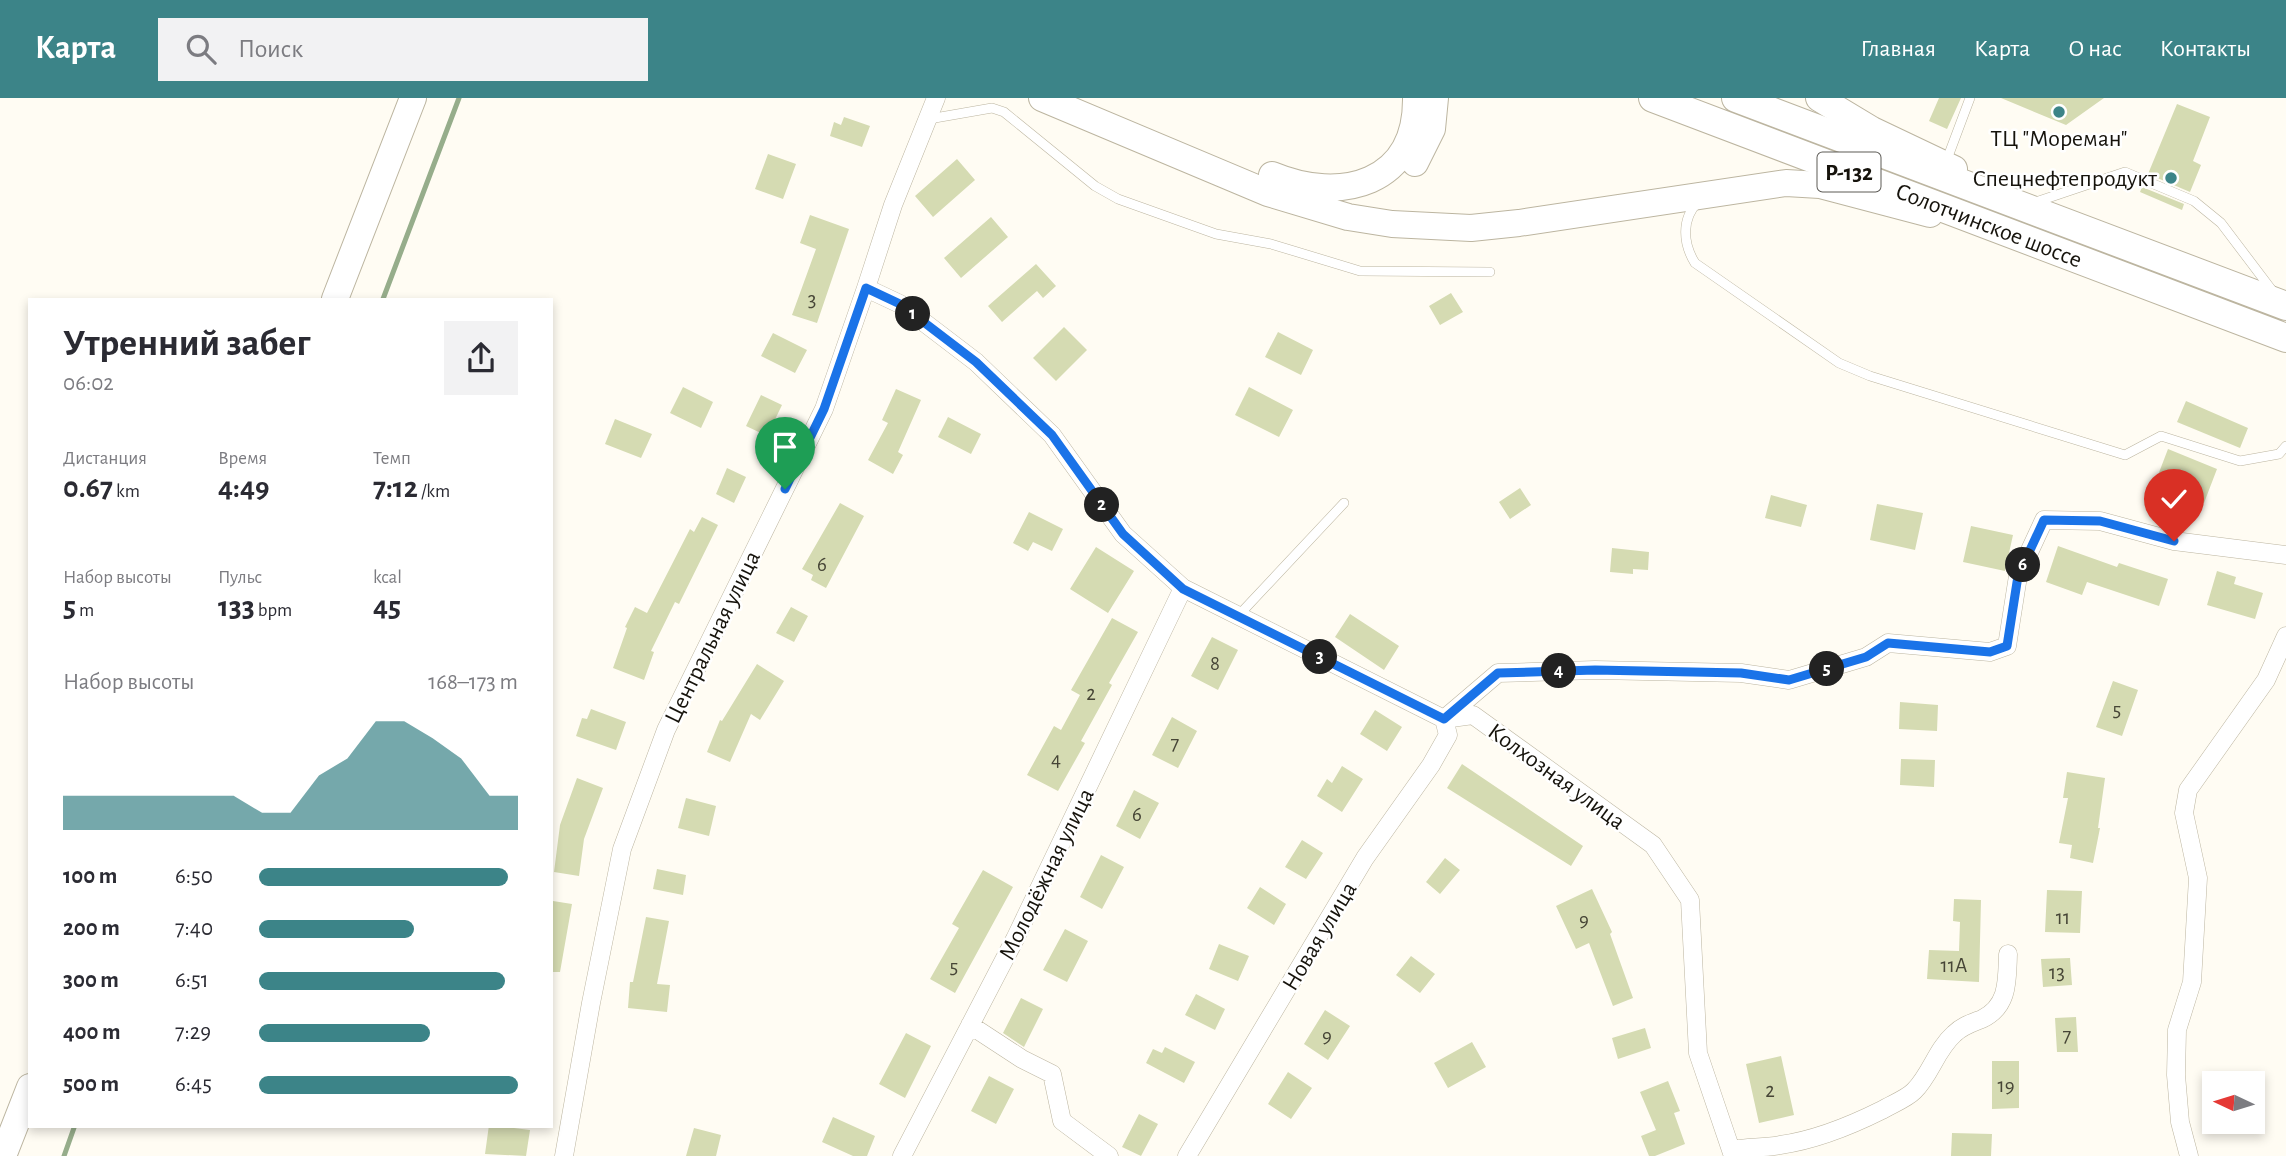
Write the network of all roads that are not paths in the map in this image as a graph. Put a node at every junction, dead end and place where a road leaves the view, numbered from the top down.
1 (413, 98) edge
2 (936, 98) edge
3 (1042, 98) edge
4 (1085, 98) edge
5 (1416, 98) edge
6 (1435, 98) edge
7 (1653, 98) edge
8 (1736, 98) edge
9 (1819, 98) edge
10 (1970, 98) edge
11 (926, 120) junction
12 (1946, 164) junction
13 (1268, 193) junction
14 (1704, 196) junction
15 (2017, 205) junction
16 (2044, 246) junction
17 (1490, 272) dead end
18 (866, 288) junction
19 (335, 298) edge
20 (2285, 306) edge
21 (2286, 338) edge
22 (2286, 446) edge
23 (1344, 503) dead end
24 (2281, 555) edge
25 (1183, 589) junction
26 (1238, 616) junction
27 (2286, 636) edge
28 (1444, 719) junction
29 (2008, 954) dead end
30 (970, 1024) junction
31 (28, 1092) edge
32 (1733, 1153) edge
33 (3, 1156) edge
34 (564, 1156) edge
35 (902, 1156) edge
36 (1109, 1156) edge
37 (1187, 1156) edge
38 (2189, 1156) edge

1 - 19 main road
2 - 11 street, Центральная улица
3 - 13 main road
4 - 5 main road
6 - 13 main road
7 - 16 main road, Солотчинское шоссе / Р-132
8 - 15 main road, Солотчинское шоссе / Р-132
9 - 12 main road
10 - 12 lane
11 - 17 lane
11 - 18 street, Центральная улица
12 - 15 main road
13 - 14 main road
14 - 16 main road
14 - 22 lane
15 - 20 main road, Солотчинское шоссе / Р-132
15 - 20 lane
16 - 21 main road, Солотчинское шоссе / Р-132
18 - 25 street, Колхозная улица
18 - 34 street, Центральная улица
23 - 26 lane
24 - 28 street
25 - 26 street, Колхозная улица
25 - 30 street, Молодёжная улица
26 - 28 street, Колхозная улица
27 - 38 street
28 - 32 street, Колхозная улица
28 - 37 street, Новая улица
29 - 32 street
30 - 35 street, Молодёжная улица
30 - 36 street
31 - 33 main road

